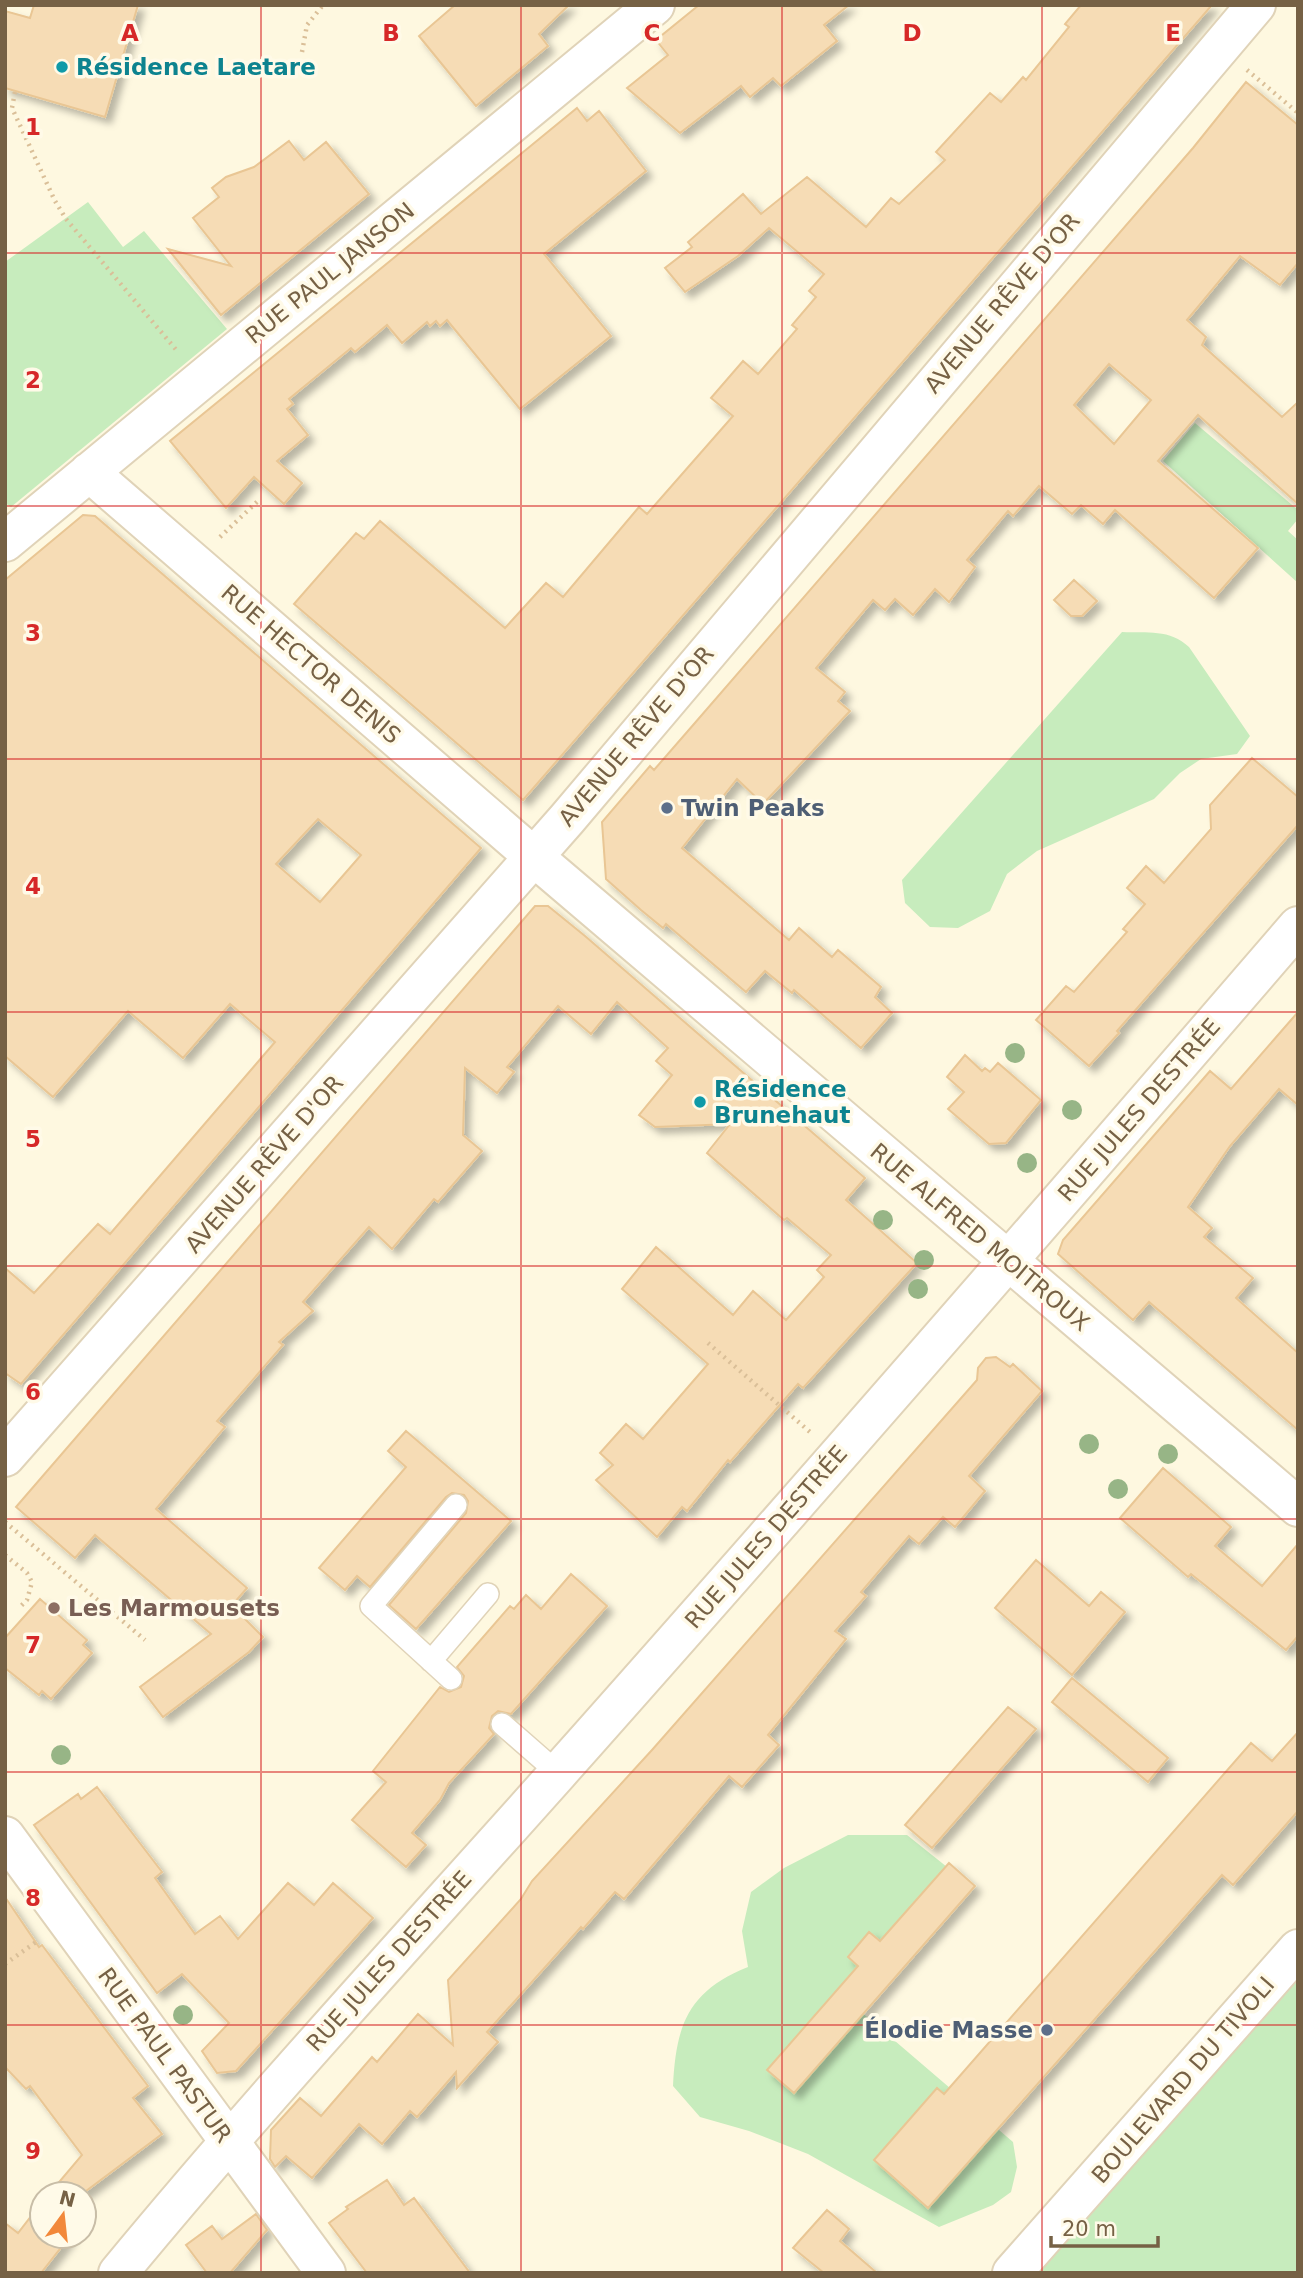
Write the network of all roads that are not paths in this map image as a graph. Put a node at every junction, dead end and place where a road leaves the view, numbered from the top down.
1 (655, 5) edge
2 (1256, 5) edge
3 (89, 472) junction
4 (5, 542) edge
5 (534, 857) junction
6 (1298, 926) edge
7 (1009, 1261) junction
8 (5, 1457) edge
9 (456, 1505) dead end
10 (1298, 1507) edge
11 (488, 1594) dead end
12 (431, 1661) junction
13 (451, 1679) dead end
14 (502, 1724) dead end
15 (558, 1773) junction
16 (5, 1836) edge
17 (1298, 1949) edge
18 (227, 2141) junction
19 (118, 2273) edge
20 (326, 2273) edge
21 (1012, 2273) edge

1 - 3 street, RUE PAUL JANSON
2 - 5 street, AVENUE RÊVE D'OR
3 - 4 street, RUE PAUL JANSON
3 - 5 street, RUE HECTOR DENIS
5 - 7 street, RUE ALFRED MOITROUX
5 - 8 street, AVENUE RÊVE D'OR
6 - 7 street, RUE JULES DESTRÉE
7 - 10 street, RUE ALFRED MOITROUX
7 - 15 street, RUE JULES DESTRÉE
9 - 12 lane
11 - 12 lane
12 - 13 lane
14 - 15 lane
15 - 18 street, RUE JULES DESTRÉE
16 - 18 street, RUE PAUL PASTUR
17 - 21 street, BOULEVARD DU TIVOLI
18 - 19 street, RUE JULES DESTRÉE
18 - 20 street, RUE PAUL PASTUR

